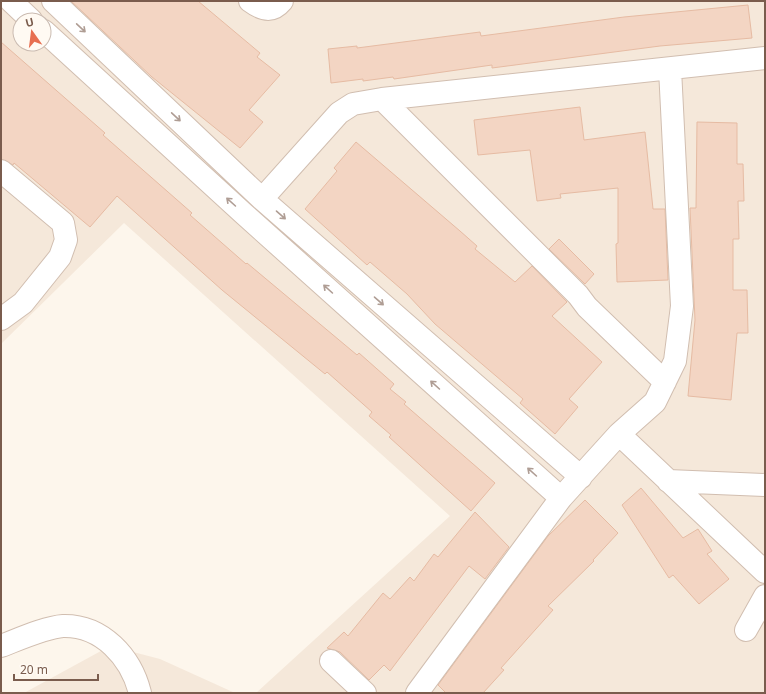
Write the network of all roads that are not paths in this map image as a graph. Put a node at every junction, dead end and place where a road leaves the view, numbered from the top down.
1 (11, 1) edge
2 (53, 1) edge
3 (250, 1) edge
4 (282, 1) edge
5 (23, 12) edge
6 (52, 39) edge
7 (765, 58) edge
8 (670, 69) junction
9 (382, 99) junction
10 (1, 171) edge
11 (262, 199) junction
12 (1, 319) edge
13 (665, 382) junction
14 (619, 434) junction
15 (581, 477) junction
16 (668, 480) junction
17 (765, 485) edge
18 (561, 498) junction
19 (765, 572) edge
20 (765, 596) edge
21 (746, 630) dead end
22 (1, 646) edge
23 (331, 661) dead end
24 (140, 693) edge
25 (365, 693) edge
26 (417, 693) edge

1 - 5 street
2 -> 11 street
3 - 4 street
18 -> 6 street
7 - 8 street
8 - 9 street
8 - 13 street
9 - 11 street
9 - 13 street
10 - 12 street
11 -> 15 street
13 - 14 street
14 - 15 street
14 - 16 street
15 - 18 street
16 - 17 street
16 - 19 street
18 - 26 street
20 - 21 street
22 - 24 street
23 - 25 street

